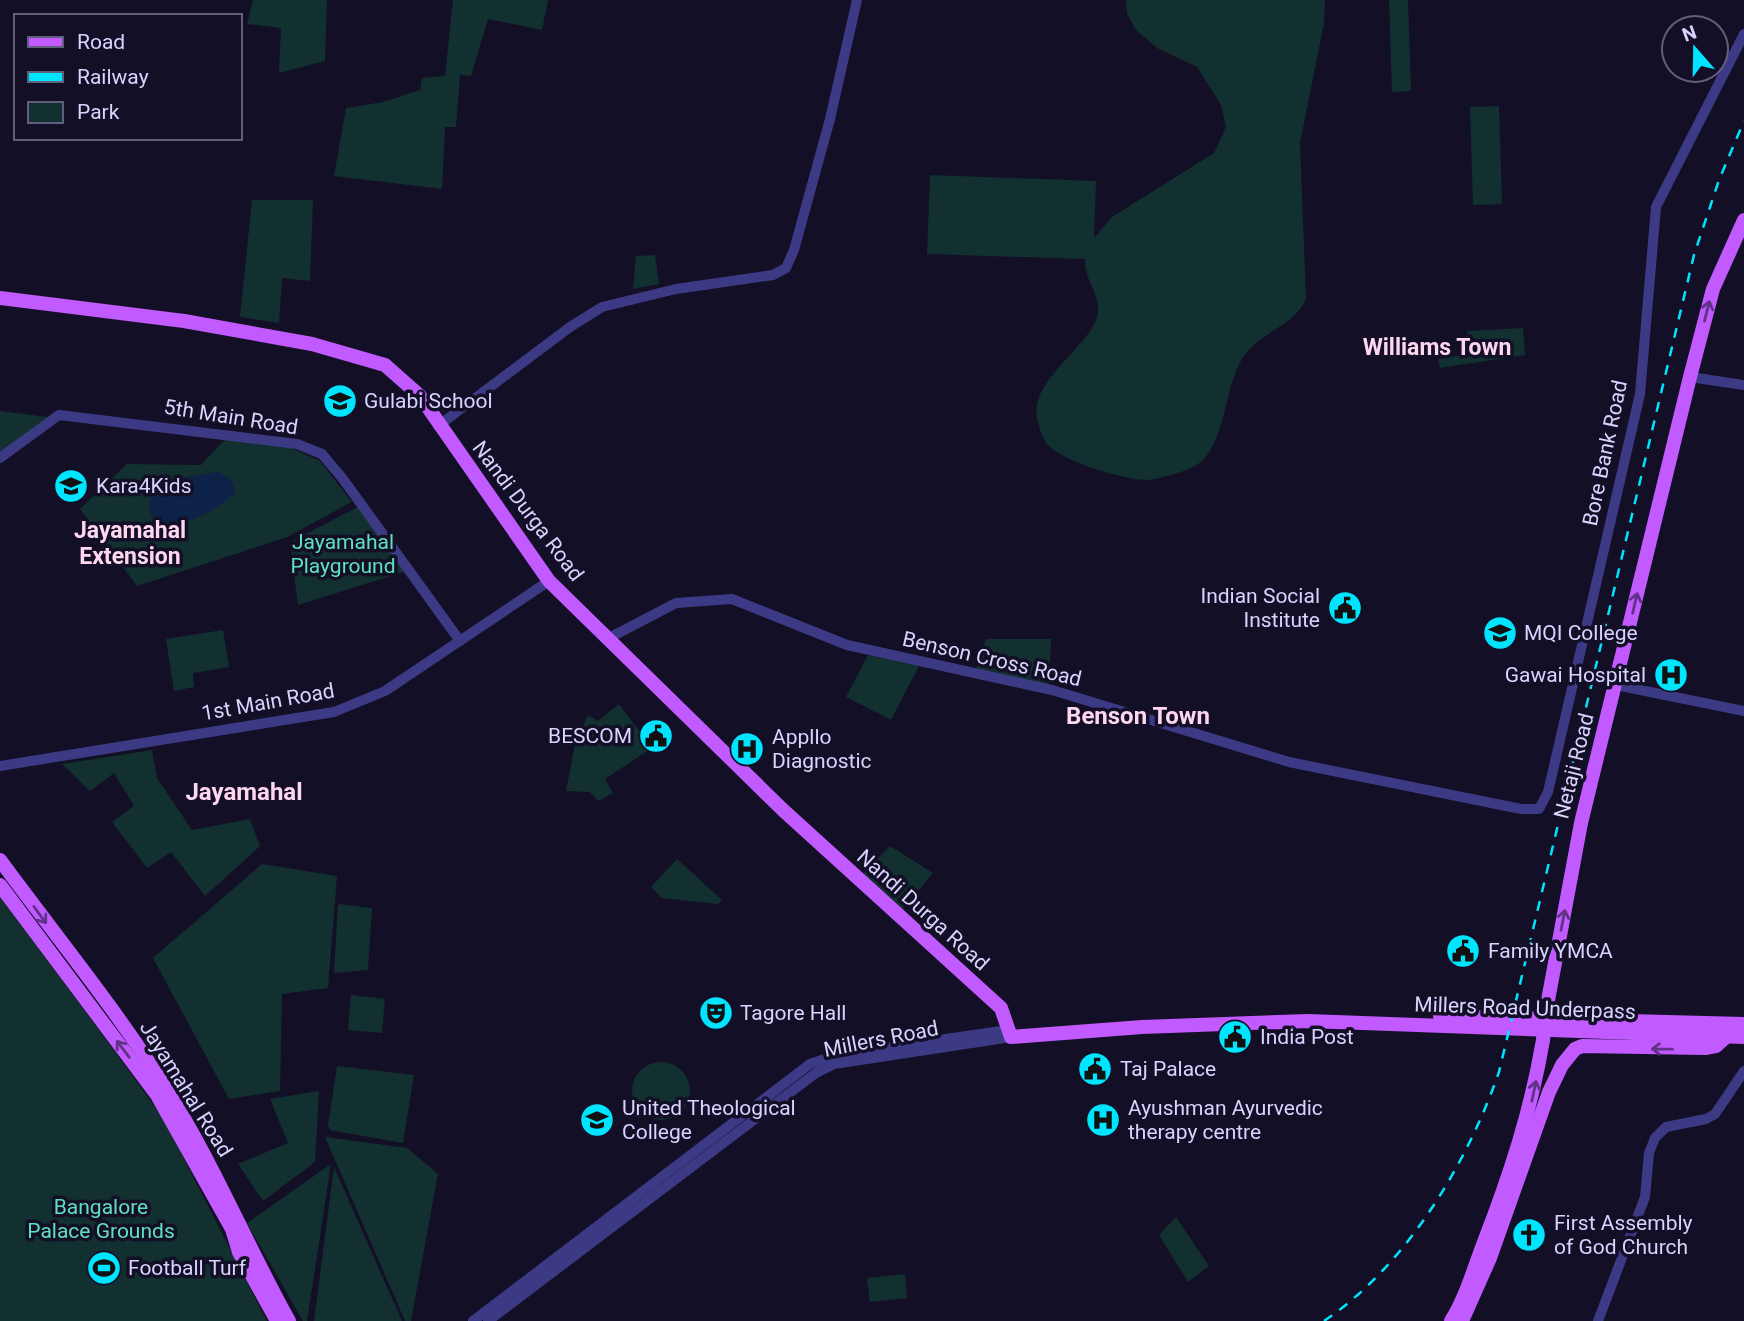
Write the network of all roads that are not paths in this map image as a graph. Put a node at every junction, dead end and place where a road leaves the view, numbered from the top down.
1 (857, 0) edge
2 (1744, 34) edge
3 (1744, 220) edge
4 (0, 298) edge
5 (1690, 377) junction
6 (1744, 385) edge
7 (438, 426) junction
8 (0, 458) edge
9 (549, 581) junction
10 (609, 638) junction
11 (460, 641) junction
12 (1616, 685) junction
13 (1744, 712) edge
14 (0, 766) edge
15 (1539, 808) joint
16 (0, 860) edge
17 (0, 885) edge
18 (1297, 1013) joint
19 (1321, 1022) joint
20 (1744, 1024) edge
21 (1010, 1033) junction
22 (1727, 1036) junction
23 (1744, 1037) edge
24 (1744, 1071) edge
25 (733, 1130) junction
26 (242, 1224) junction
27 (277, 1321) edge
28 (289, 1321) edge
29 (298, 1321) edge
30 (473, 1321) edge
31 (488, 1321) edge
32 (1451, 1321) edge
33 (1462, 1321) edge
34 (1598, 1321) edge

1 - 7 street
2 - 15 street, Bore Bank Road
5 -> 3 main road, Netaji Road
4 - 7 main road, Nandi Durga Road
5 - 6 street
12 -> 5 main road, Netaji Road
7 - 9 main road, Nandi Durga Road
8 - 11 street, 5th Main Road
9 - 10 main road, Nandi Durga Road
9 - 11 street, 1st Main Road
10 - 15 street, Benson Cross Road
10 - 21 main road, Nandi Durga Road
11 - 14 street, 1st Main Road
12 - 13 street
32 -> 12 main road, Netaji Road, bridge
16 -> 26 main road, Jayamahal Road
27 -> 17 main road, Jayamahal Road
18 - 20 main road, Millers Road Underpass
18 - 21 main road, Millers Road
19 - 21 main road, Millers Road
19 - 22 main road, Millers Road Underpass
21 - 25 street, Millers Road
22 - 23 main road, Millers Road Underpass
22 -> 33 main road
24 - 34 street
25 - 30 street, Millers Road
25 - 31 street, Millers Road
26 - 28 main road, Jayamahal Road
26 - 29 main road

